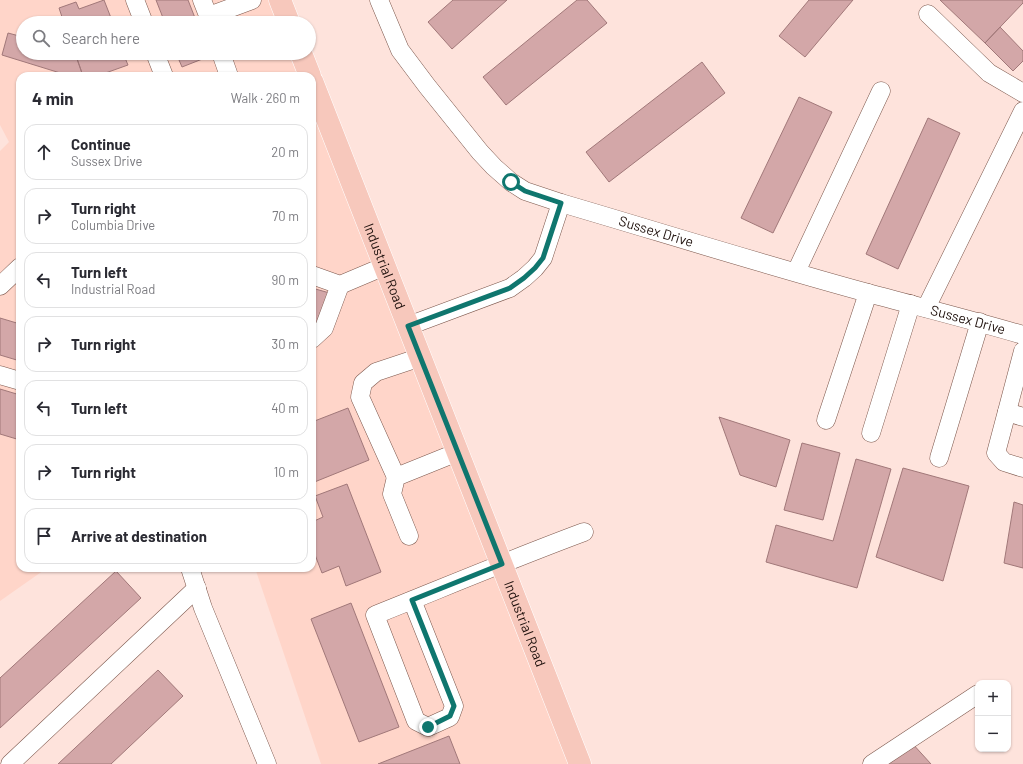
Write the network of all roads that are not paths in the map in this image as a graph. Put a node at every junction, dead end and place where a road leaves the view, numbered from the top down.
1 (135, 0) edge
2 (252, 0) edge
3 (280, 0) edge
4 (379, 0) edge
5 (207, 13) edge
6 (928, 14) dead end
7 (141, 16) edge
8 (286, 16) edge
9 (158, 60) edge
10 (223, 60) edge
11 (304, 60) edge
12 (162, 72) edge
13 (228, 72) edge
14 (308, 72) edge
15 (316, 91) edge
16 (881, 91) dead end
17 (1023, 93) edge
18 (1023, 111) edge
19 (561, 203) junction
20 (385, 266) junction
21 (16, 271) edge
22 (796, 272) junction
23 (316, 276) edge
24 (340, 285) junction
25 (0, 286) edge
26 (868, 293) junction
27 (918, 306) junction
28 (980, 322) junction
29 (408, 326) junction
30 (1023, 334) edge
31 (316, 335) edge
32 (1023, 351) edge
33 (421, 358) junction
34 (0, 375) edge
35 (16, 379) edge
36 (1015, 414) edge
37 (826, 420) dead end
38 (871, 433) dead end
39 (458, 452) junction
40 (939, 458) dead end
41 (1023, 468) edge
42 (396, 477) junction
43 (584, 532) dead end
44 (409, 536) dead end
45 (502, 564) junction
46 (191, 572) edge
47 (197, 588) junction
48 (412, 600) junction
49 (975, 696) edge
50 (10, 764) edge
51 (267, 764) edge
52 (580, 764) edge
53 (872, 764) edge

1 - 7 street
2 - 5 street
3 - 8 main road
4 - 19 street, Sussex Drive
6 - 17 street
9 - 12 street
10 - 13 street
11 - 14 main road
15 - 20 main road, Industrial Road
16 - 22 street
18 - 27 street
19 - 22 street, Sussex Drive
19 - 29 street
20 - 24 street
20 - 29 main road, Industrial Road
21 - 25 street
22 - 26 street, Sussex Drive
23 - 24 street
24 - 31 street
26 - 27 street, Sussex Drive
26 - 37 street
27 - 28 street, Sussex Drive
27 - 38 street
28 - 30 street, Sussex Drive
28 - 40 street
29 - 33 main road, Industrial Road
32 - 36 street
33 - 39 main road, Industrial Road
33 - 42 street
34 - 35 street
36 - 41 street
39 - 42 street
39 - 45 main road, Industrial Road
42 - 44 street
43 - 45 street
45 - 48 street
45 - 52 main road, Industrial Road
46 - 47 street
47 - 50 street
47 - 51 street
48 - 48 street
49 - 53 street

